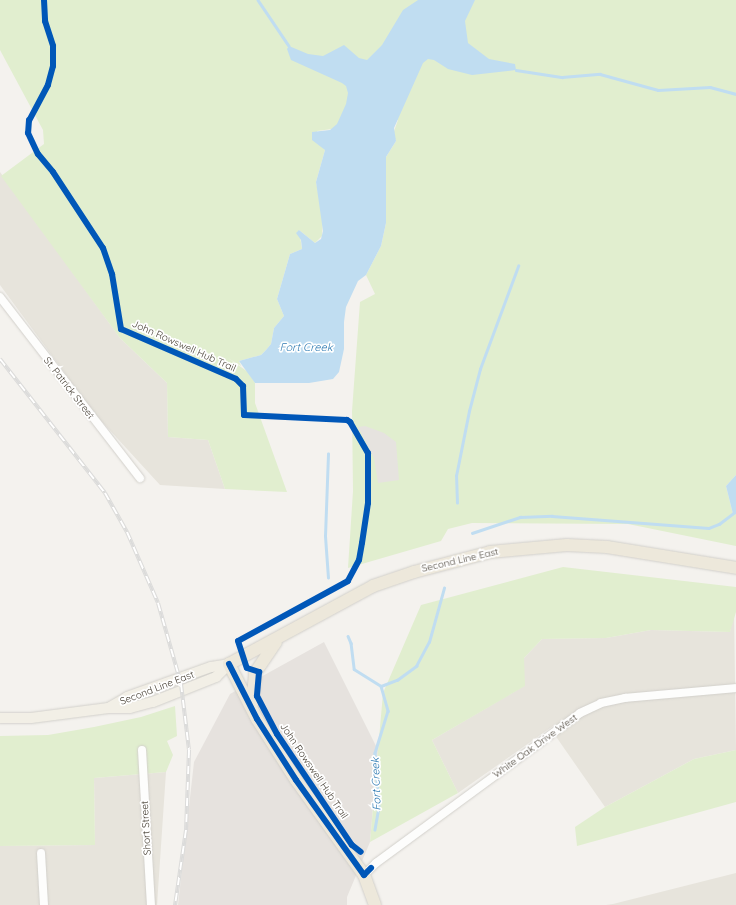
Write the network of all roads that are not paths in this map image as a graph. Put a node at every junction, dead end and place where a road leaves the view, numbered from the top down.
1 (0, 297) edge
2 (140, 478) dead end
3 (736, 568) edge
4 (279, 638) junction
5 (229, 664) junction
6 (736, 688) edge
7 (254, 712) junction
8 (0, 718) edge
9 (142, 750) dead end
10 (41, 853) dead end
11 (364, 875) junction
12 (44, 905) edge
13 (151, 905) edge
14 (374, 905) edge

1 - 2 street, St. Patrick Street
3 - 4 highway, Second Line East
4 - 5 highway, Second Line East
4 - 7 highway
5 - 7 highway
5 - 8 main road, Second Line East
6 - 11 street, White Oak Drive West
7 - 11 highway
9 - 13 street, Short Street
10 - 12 street
11 - 14 highway

